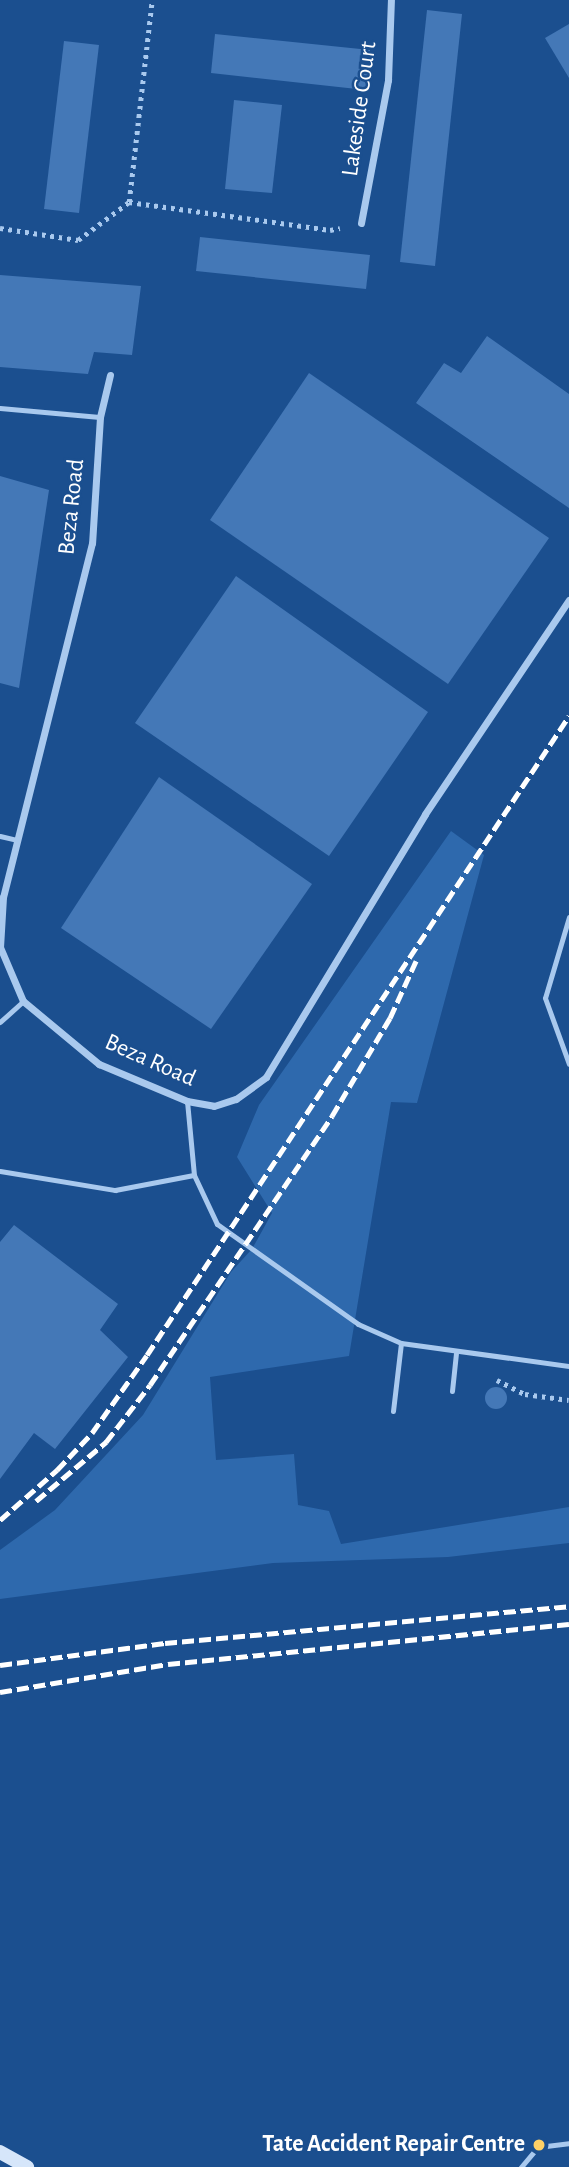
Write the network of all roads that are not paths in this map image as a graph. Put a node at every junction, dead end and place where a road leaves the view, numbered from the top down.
1 (391, 0) edge
2 (361, 223) road end
3 (110, 375) dead end
4 (0, 408) edge
5 (100, 416) junction
6 (569, 600) edge
7 (0, 836) edge
8 (17, 840) junction
9 (569, 917) edge
10 (23, 1000) junction
11 (0, 1022) edge
12 (569, 1064) edge
13 (187, 1101) junction
14 (0, 1171) edge
15 (194, 1175) junction
16 (401, 1343) junction
17 (456, 1353) junction
18 (569, 1366) edge
19 (453, 1391) dead end
20 (393, 1410) dead end
21 (569, 2143) edge
22 (0, 2152) edge
23 (27, 2167) edge
24 (521, 2167) edge

1 - 2 street, Lakeside Court
3 - 5 street, Beza Road
4 - 5 lane
5 - 8 street, Beza Road
6 - 13 street, Beza Road
7 - 8 lane
8 - 10 street, Beza Road
9 - 12 lane
10 - 11 lane
10 - 13 street, Beza Road
13 - 15 lane
14 - 15 lane
15 - 16 lane
16 - 17 lane
16 - 20 lane
17 - 18 lane
17 - 19 lane
21 - 24 lane
22 - 23 street

